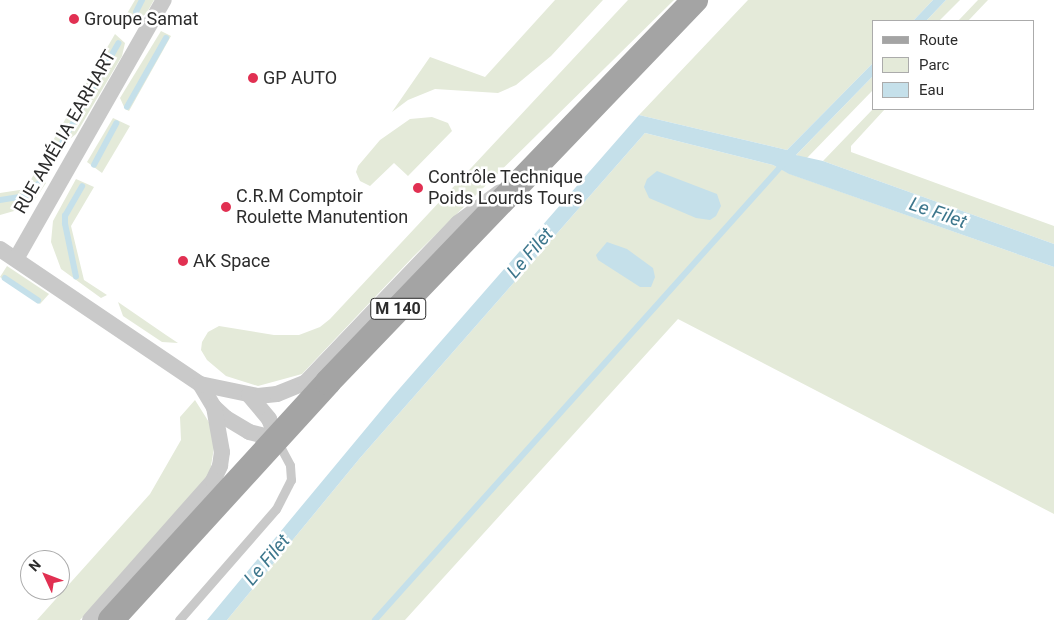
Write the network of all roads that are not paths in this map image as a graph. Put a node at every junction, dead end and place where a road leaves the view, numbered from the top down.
1 (164, 0) edge
2 (695, 0) edge
3 (521, 179) junction
4 (0, 248) edge
5 (16, 259) junction
6 (200, 384) junction
7 (249, 395) junction
8 (214, 407) junction
9 (277, 439) junction
10 (90, 620) edge
11 (111, 620) edge
12 (179, 620) edge

1 - 5 street, RUE AMÉLIA EARHART
2 - 3 main road, M 140
3 - 7 street
3 - 9 main road, M 140
4 - 5 street
5 - 6 street
6 - 7 street
6 - 8 street
7 - 9 street
8 - 9 street
8 - 10 street
9 - 11 main road, M 140
9 - 12 lane

